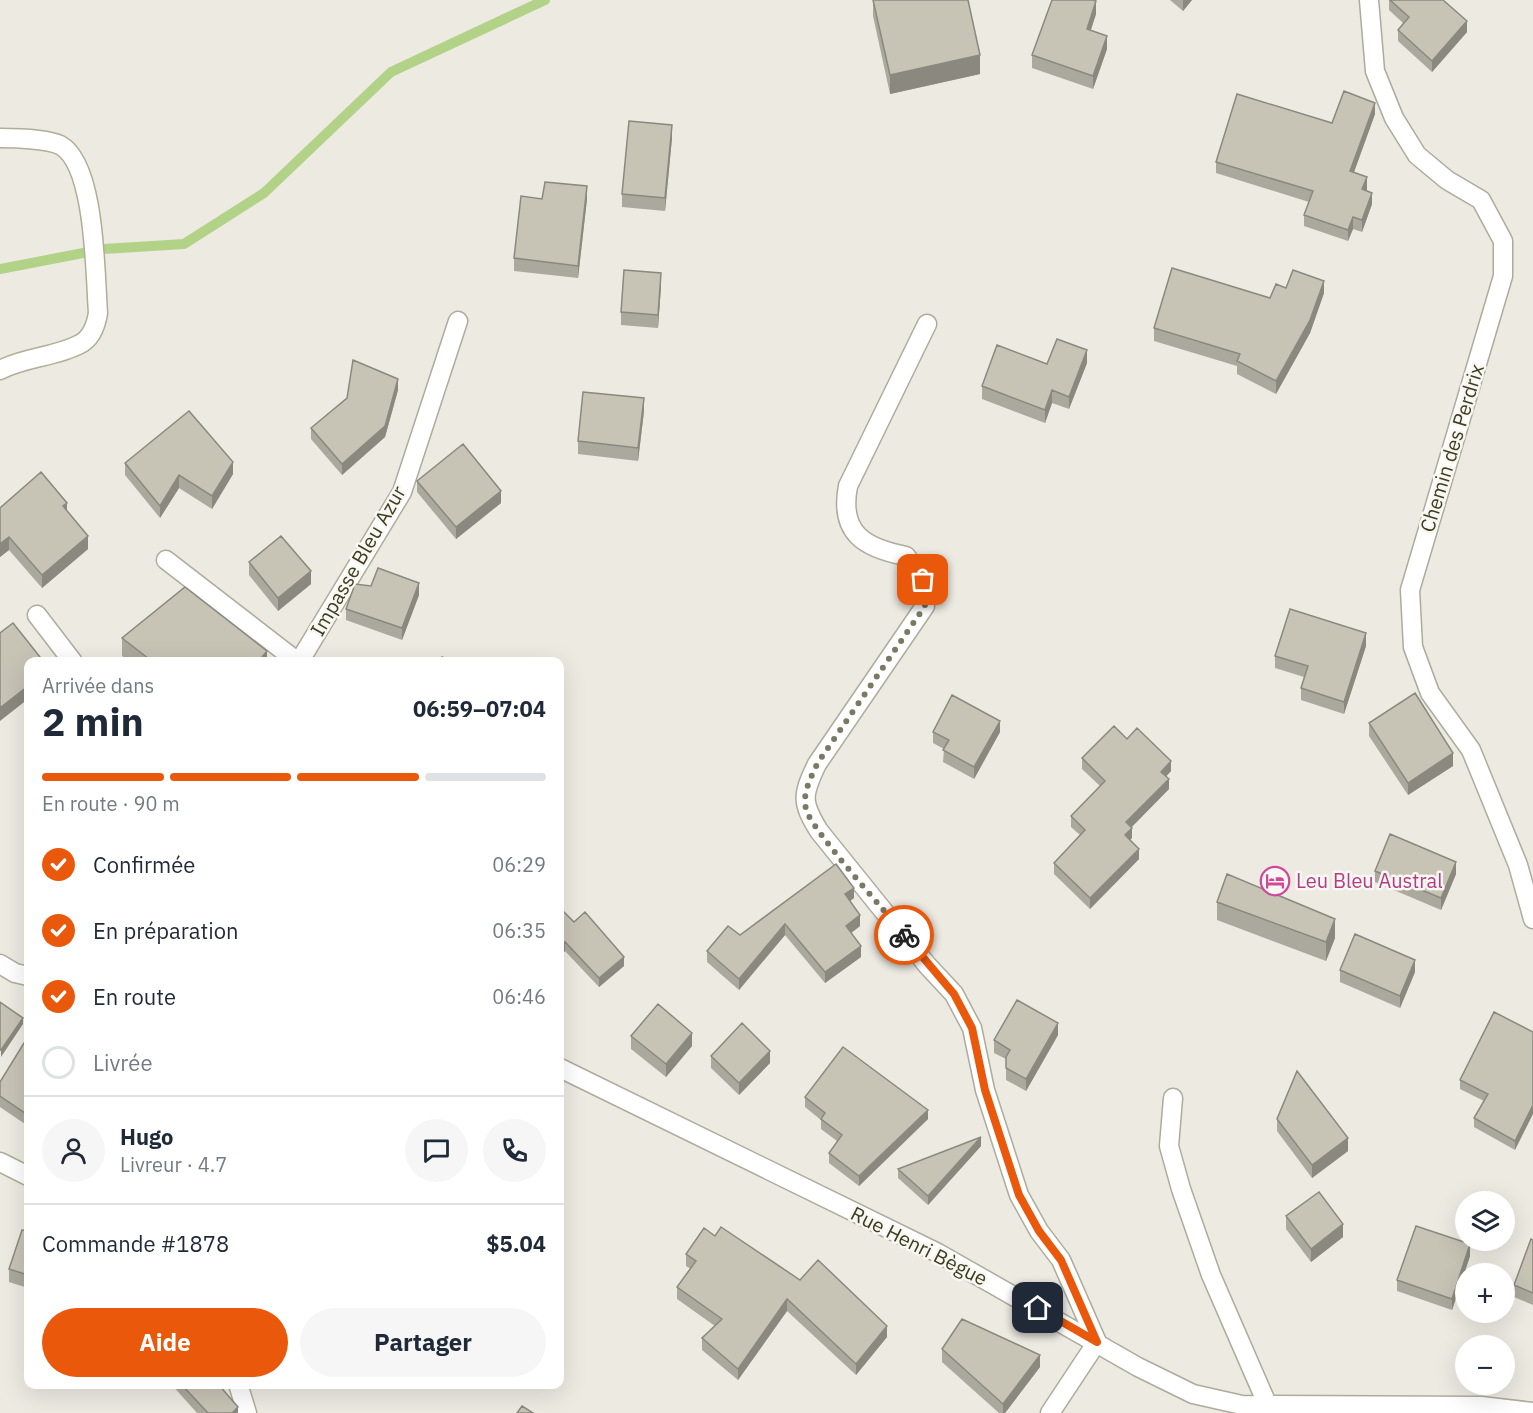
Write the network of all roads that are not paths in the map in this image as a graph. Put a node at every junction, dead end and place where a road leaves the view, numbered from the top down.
1 (1369, 0) edge
2 (0, 138) edge
3 (458, 321) dead end
4 (927, 324) dead end
5 (0, 370) edge
6 (166, 560) dead end
7 (38, 615) dead end
8 (69, 657) edge
9 (292, 657) edge
10 (301, 657) edge
11 (1533, 919) edge
12 (0, 964) edge
13 (24, 975) edge
14 (564, 1070) edge
15 (1173, 1098) dead end
16 (0, 1162) edge
17 (24, 1174) edge
18 (1097, 1342) junction
19 (240, 1389) edge
20 (1268, 1406) junction
21 (1458, 1410) edge
22 (1533, 1412) edge
23 (247, 1413) edge
24 (1050, 1413) edge

1 - 11 street, Chemin des Perdrix
2 - 5 street
3 - 10 street, Impasse Bleu Azur
4 - 18 street
6 - 9 street
7 - 8 street
12 - 13 street
14 - 18 street, Rue Henri Bègue
15 - 20 street
16 - 17 street
18 - 20 street, Rue Henri Bègue
18 - 24 street
19 - 23 street
20 - 21 street, Rue Henri Bègue
21 - 22 street, Rue Henri Bègue

